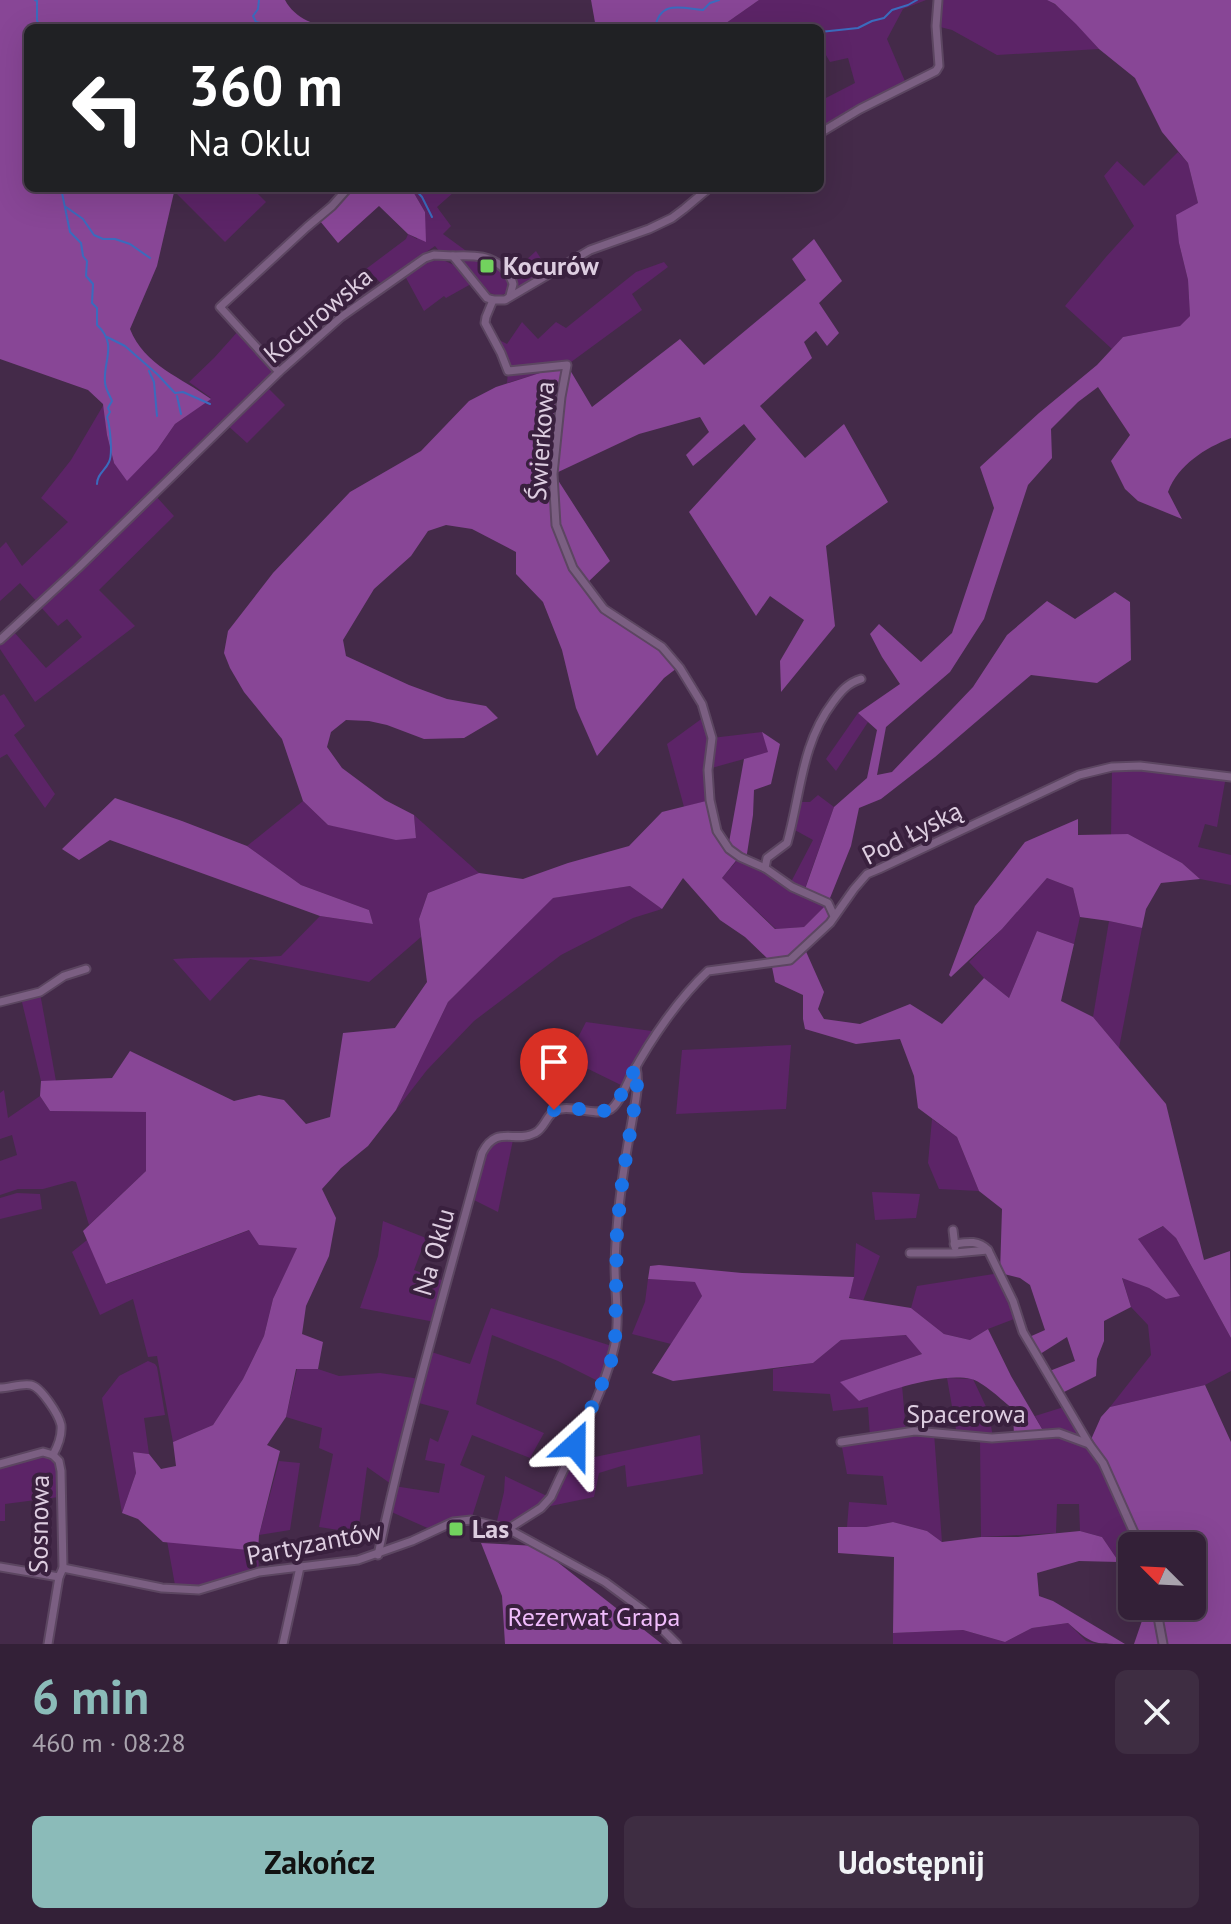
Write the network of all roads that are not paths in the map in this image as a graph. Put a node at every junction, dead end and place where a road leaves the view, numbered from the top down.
1 (938, 0) edge
2 (824, 131) edge
3 (344, 192) edge
4 (704, 192) edge
5 (453, 256) junction
6 (510, 296) junction
7 (493, 300) junction
8 (279, 372) junction
9 (0, 640) edge
10 (861, 679) dead end
11 (1231, 777) edge
12 (765, 868) junction
13 (834, 916) junction
14 (86, 969) dead end
15 (0, 1002) edge
16 (636, 1067) junction
17 (953, 1230) dead end
18 (954, 1244) junction
19 (988, 1250) junction
20 (910, 1253) dead end
21 (955, 1253) junction
22 (0, 1388) edge
23 (841, 1442) dead end
24 (1089, 1444) junction
25 (53, 1455) junction
26 (0, 1464) edge
27 (508, 1529) junction
28 (1134, 1532) edge
29 (378, 1555) junction
30 (0, 1567) edge
31 (300, 1567) junction
32 (63, 1568) junction
33 (59, 1577) junction
34 (1159, 1620) edge
35 (48, 1644) edge
36 (283, 1644) edge
37 (677, 1644) edge
38 (1163, 1644) edge

1 - 2 street
3 - 8 street
4 - 6 street
5 - 6 street, Kocurowska
5 - 7 street
5 - 8 street, Kocurowska
6 - 7 street
7 - 12 street, Świerkowa
8 - 9 street, Kocurowska
10 - 12 street
11 - 13 street, Pod Łyską
12 - 13 street, Świerkowa
13 - 16 street, Pod Łyską
14 - 15 street
16 - 27 street
16 - 29 street, Na Oklu
17 - 18 street
18 - 19 street
18 - 21 street
19 - 21 street
19 - 24 street, Spacerowa
20 - 21 street
22 - 25 street
23 - 24 street, Spacerowa
24 - 28 street, Spacerowa
25 - 26 street
25 - 32 street, Sosnowa
27 - 29 street, Partyzantów
27 - 37 street, Partyzantów
29 - 31 street, Partyzantów
30 - 33 street
31 - 32 street, Partyzantów
31 - 36 street
32 - 33 street, Sosnowa
33 - 35 street, Sosnowa
34 - 38 street

